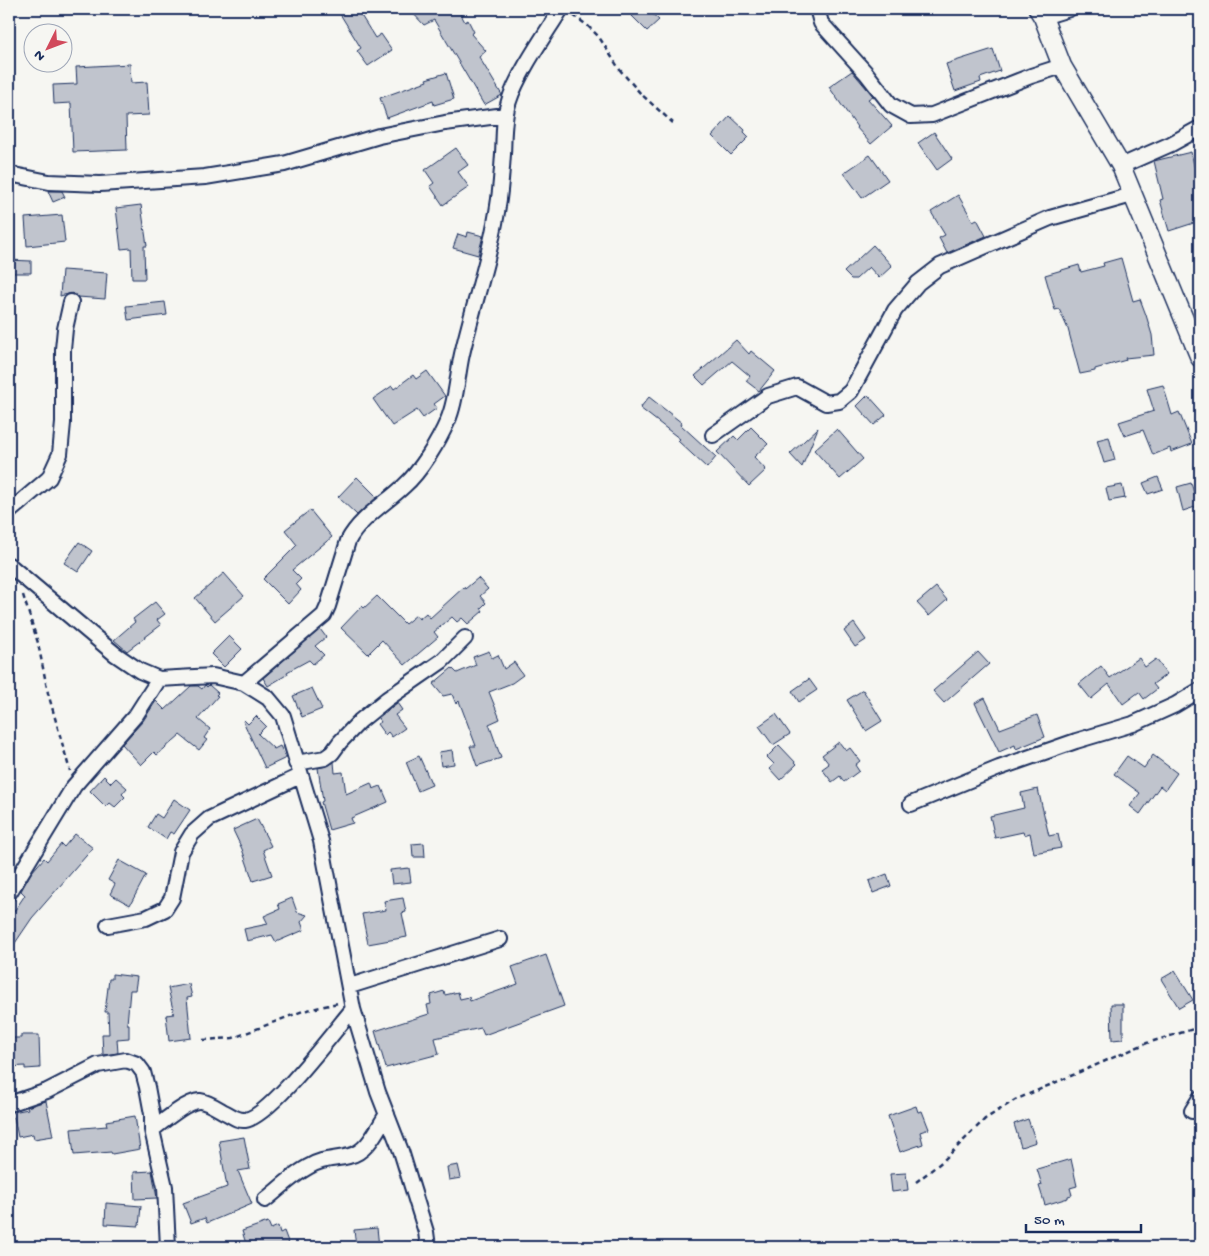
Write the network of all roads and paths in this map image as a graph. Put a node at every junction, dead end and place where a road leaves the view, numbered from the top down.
1 (754, 9) edge
2 (804, 9) edge
3 (820, 9) edge
4 (1069, 9) edge
5 (565, 11) edge
6 (1040, 13) edge
7 (1062, 66) junction
8 (505, 114) junction
9 (673, 123) dead end
10 (1200, 128) edge
11 (1121, 166) junction
12 (9, 174) edge
13 (1132, 195) junction
14 (72, 302) dead end
15 (1200, 358) edge
16 (713, 435) dead end
17 (9, 512) edge
18 (9, 565) edge
19 (22, 593) dead end
20 (465, 638) dead end
21 (159, 679) junction
22 (244, 683) junction
23 (1200, 690) edge
24 (298, 769) junction
25 (74, 786) junction
26 (911, 804) dead end
27 (9, 893) edge
28 (108, 925) dead end
29 (500, 938) dead end
30 (352, 998) junction
31 (1200, 1027) edge
32 (203, 1040) dead end
33 (1200, 1098) edge
34 (9, 1104) edge
35 (1192, 1111) dead end
36 (387, 1114) junction
37 (152, 1130) junction
38 (916, 1182) dead end
39 (265, 1200) dead end
40 (168, 1247) edge
41 (428, 1247) edge

1 - 2 path
3 - 7 street
4 - 6 street
5 - 8 street
5 - 9 path
6 - 7 street
7 - 11 street
8 - 12 street
8 - 22 street
10 - 11 street
11 - 13 street
13 - 15 street
13 - 16 street
14 - 17 street
18 - 21 street
19 - 25 path
20 - 24 street
21 - 22 street
21 - 25 street
22 - 24 street
23 - 26 street
24 - 28 street
24 - 30 street
25 - 27 street
29 - 30 street
30 - 32 path
30 - 36 street
30 - 37 street
31 - 38 path
33 - 35 street
34 - 37 street
36 - 39 street
36 - 41 street
37 - 40 street

